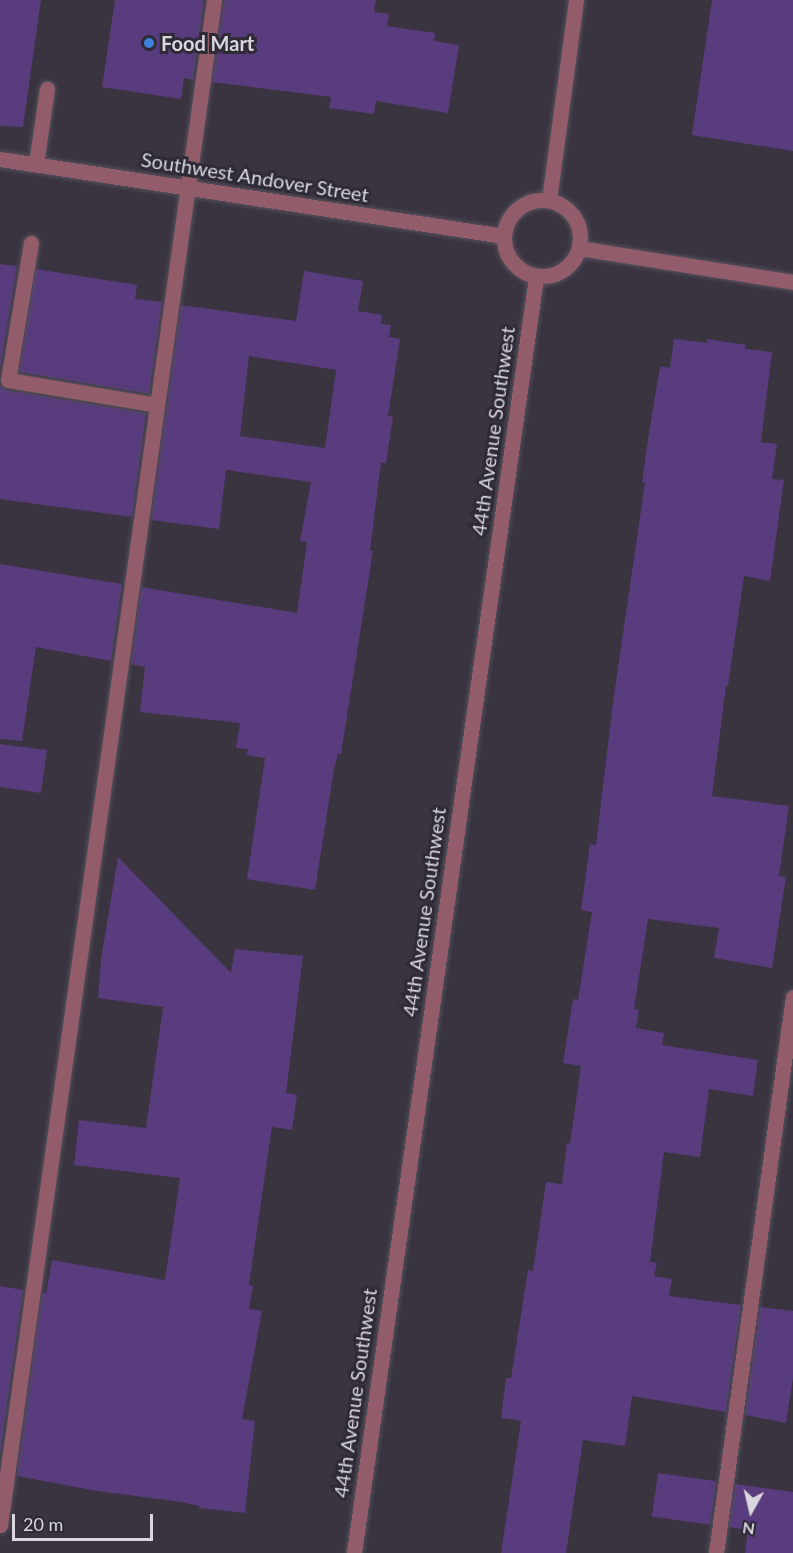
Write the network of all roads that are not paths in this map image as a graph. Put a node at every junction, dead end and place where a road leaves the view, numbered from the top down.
1 (214, 0) edge
2 (576, 0) edge
3 (47, 89) dead end
4 (0, 159) edge
5 (36, 164) junction
6 (188, 188) junction
7 (549, 201) junction
8 (504, 236) junction
9 (31, 243) dead end
10 (579, 248) junction
11 (536, 276) junction
12 (793, 282) edge
13 (157, 405) junction
14 (793, 997) edge
15 (0, 1525) edge
16 (354, 1553) edge
17 (716, 1553) edge

1 - 6 street
2 - 7 street
3 - 5 street
4 - 5 street, Southwest Andover Street
5 - 6 street, Southwest Andover Street
6 - 8 street, Southwest Andover Street
6 - 13 street
7 - 8 street
7 - 10 street
8 - 11 street
9 - 13 street
10 - 11 street
10 - 12 street
11 - 16 street, 44th Avenue Southwest
13 - 15 street
14 - 17 street

